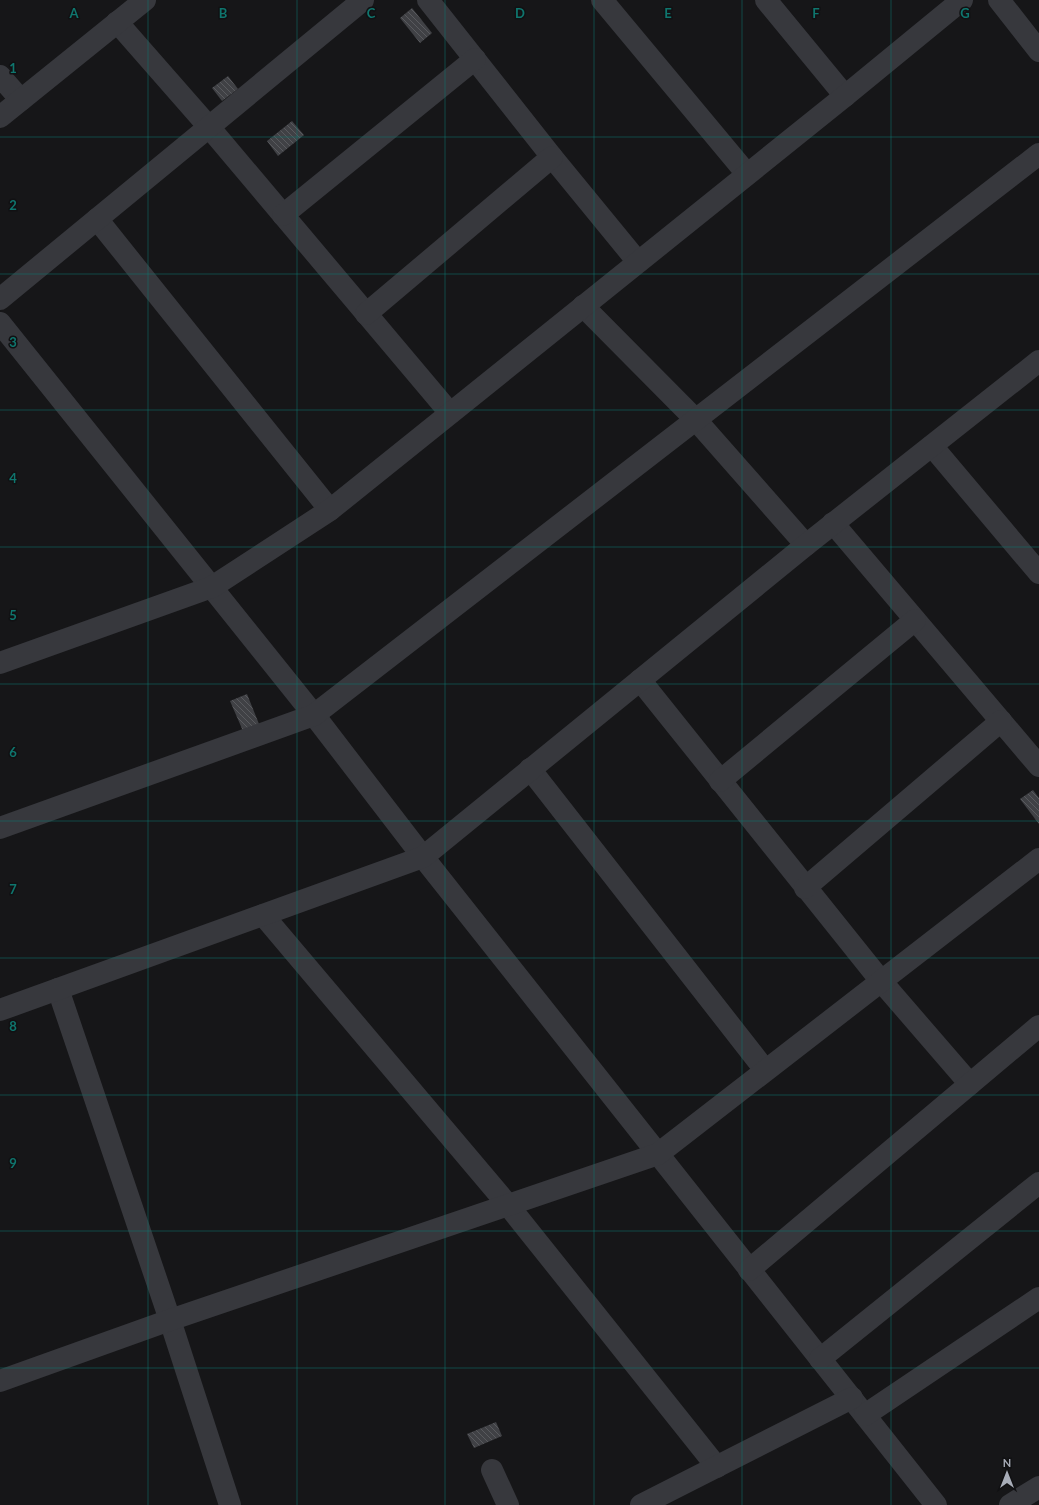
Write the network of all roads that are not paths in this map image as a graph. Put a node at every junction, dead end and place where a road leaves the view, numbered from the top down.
1 (145, 0) edge
2 (362, 0) edge
3 (428, 0) edge
4 (602, 0) edge
5 (766, 0) edge
6 (962, 0) edge
7 (999, 0) edge
8 (117, 22) junction
9 (1039, 51) edge
10 (475, 59) junction
11 (0, 76) edge
12 (845, 96) junction
13 (21, 100) junction
14 (0, 116) edge
15 (209, 127) junction
16 (1039, 154) edge
17 (552, 157) junction
18 (747, 174) junction
19 (283, 215) junction
20 (97, 219) junction
21 (638, 262) junction
22 (0, 299) edge
23 (583, 306) junction
24 (366, 314) junction
25 (0, 323) edge
26 (1039, 361) edge
27 (450, 414) junction
28 (696, 420) junction
29 (932, 446) junction
30 (330, 510) junction
31 (833, 523) junction
32 (806, 545) junction
33 (1039, 573) edge
34 (212, 587) junction
35 (915, 620) junction
36 (0, 663) edge
37 (640, 680) junction
38 (314, 715) junction
39 (1001, 721) junction
40 (1039, 766) edge
41 (530, 769) junction
42 (720, 781) junction
43 (0, 828) edge
44 (423, 857) junction
45 (1039, 859) edge
46 (805, 888) junction
47 (263, 915) junction
48 (881, 981) junction
49 (58, 989) junction
50 (0, 1010) edge
51 (1039, 1026) edge
52 (765, 1070) junction
53 (970, 1084) junction
54 (658, 1154) junction
55 (1039, 1183) edge
56 (508, 1205) junction
57 (750, 1270) junction
58 (1039, 1298) edge
59 (170, 1320) junction
60 (820, 1359) junction
61 (0, 1381) edge
62 (852, 1398) junction
63 (865, 1415) junction
64 (717, 1467) junction
65 (492, 1470) dead end
66 (1039, 1487) edge
67 (230, 1505) edge
68 (508, 1505) edge
69 (641, 1505) edge
70 (936, 1505) edge
71 (1010, 1505) edge

1 - 8 street
2 - 15 street
3 - 10 street
4 - 18 street
5 - 12 street
6 - 12 street
7 - 9 street
8 - 13 street
8 - 15 street
10 - 17 street
10 - 19 street
11 - 13 street
12 - 18 street
13 - 14 street
15 - 19 street
15 - 20 street
16 - 28 street
17 - 21 street
17 - 24 street
18 - 21 street
19 - 24 street
20 - 22 street
20 - 30 street
21 - 23 street
23 - 27 street
23 - 28 street
24 - 27 street
25 - 34 street
26 - 29 street
27 - 30 street
28 - 32 street
28 - 38 street
29 - 31 street
29 - 33 street
30 - 34 street
31 - 32 street
31 - 35 street
32 - 37 street
34 - 36 street
34 - 38 street
35 - 39 street
35 - 42 street
37 - 41 street
37 - 42 street
38 - 43 street
38 - 44 street
39 - 40 street
39 - 46 street
41 - 44 street
41 - 52 street
42 - 46 street
44 - 47 street
44 - 54 street
45 - 48 street
46 - 48 street
47 - 49 street
47 - 56 street
48 - 52 street
48 - 53 street
49 - 50 street
49 - 59 street
51 - 53 street
52 - 54 street
53 - 57 street
54 - 56 street
54 - 57 street
55 - 60 street
56 - 59 street
56 - 64 street
57 - 60 street
58 - 63 street
59 - 61 street
59 - 67 street
60 - 62 street
62 - 63 street
62 - 64 street
63 - 70 street
64 - 69 street
65 - 68 street
66 - 71 street

